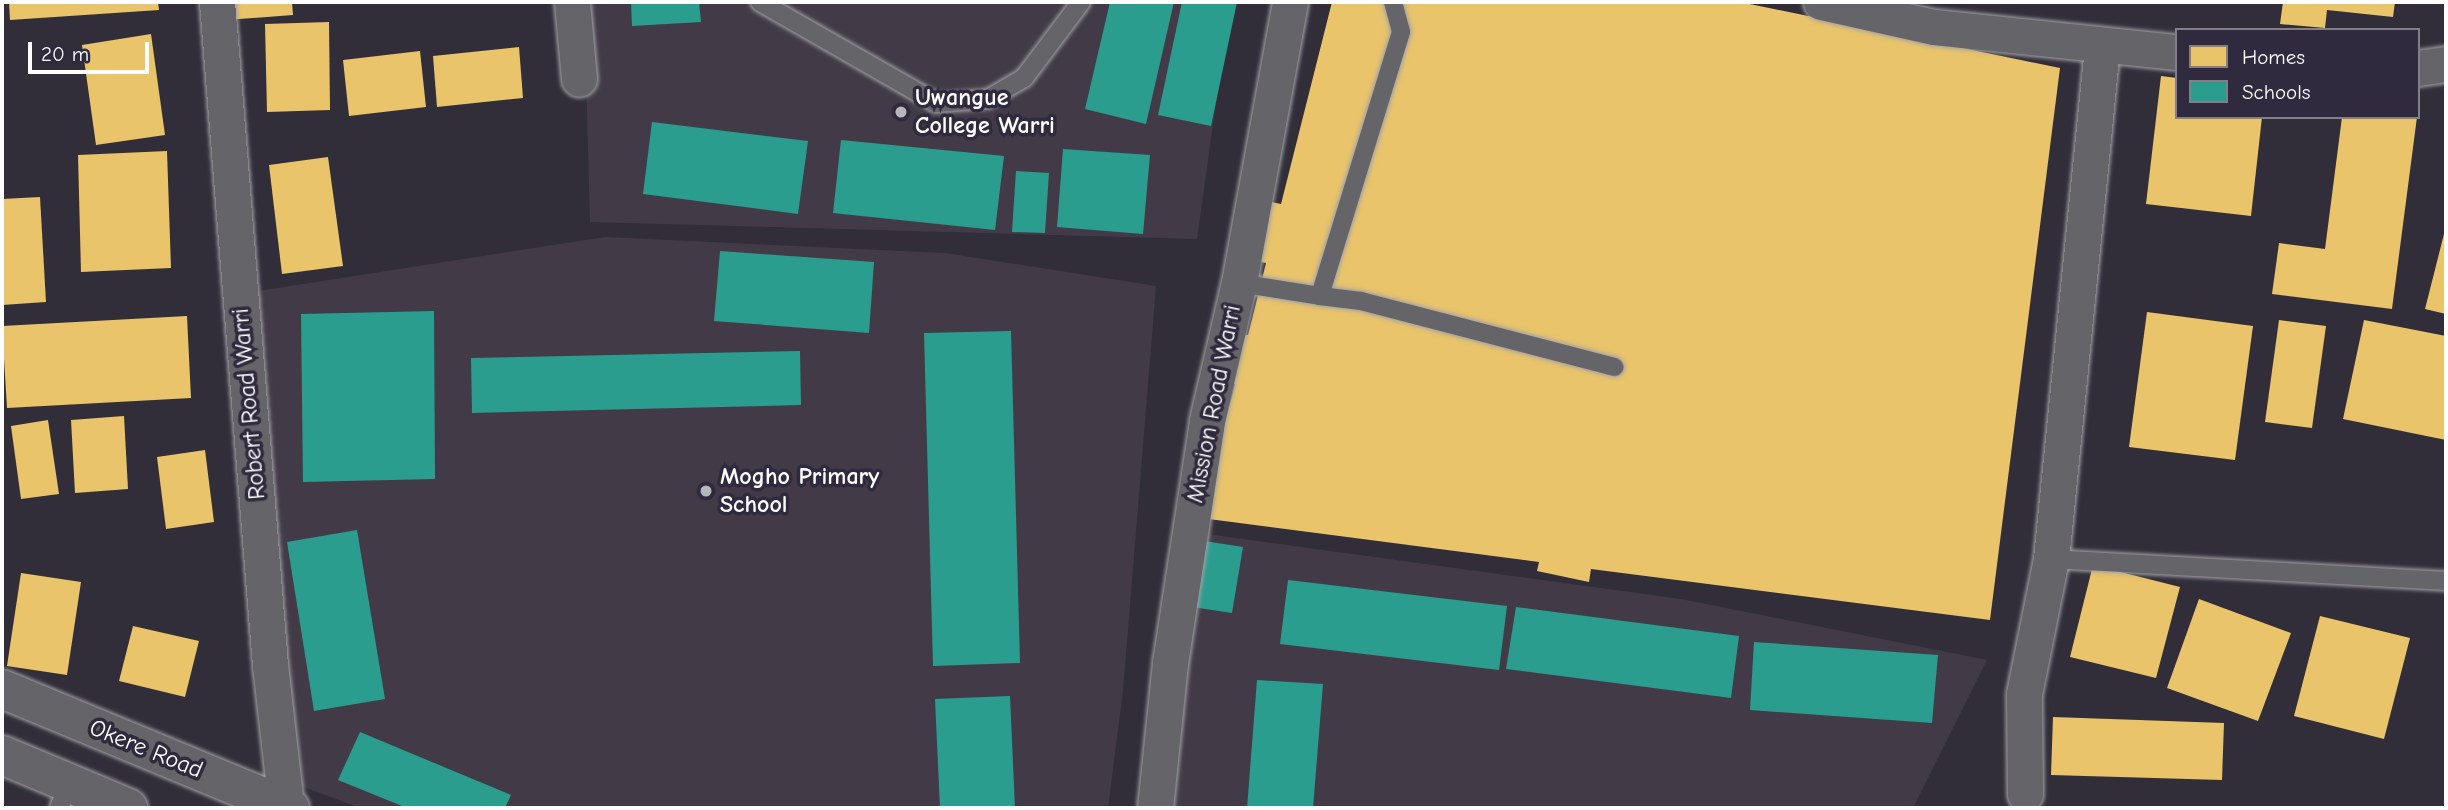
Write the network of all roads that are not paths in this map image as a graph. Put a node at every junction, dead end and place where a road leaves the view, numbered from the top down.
1 (216, 2) edge
2 (572, 2) edge
3 (760, 2) edge
4 (1081, 2) edge
5 (1290, 2) edge
6 (1393, 2) edge
7 (1821, 2) edge
8 (2102, 47) junction
9 (2175, 52) edge
10 (2446, 64) edge
11 (2420, 68) edge
12 (579, 79) dead end
13 (1239, 283) junction
14 (1321, 296) junction
15 (1615, 367) dead end
16 (2051, 559) junction
17 (2446, 581) edge
18 (2, 688) edge
19 (2, 755) edge
20 (2025, 794) dead end
21 (64, 796) edge
22 (288, 807) edge
23 (128, 808) edge
24 (1155, 808) edge

1 - 22 street, Robert Road Warri
2 - 12 street
3 - 4 lane
5 - 13 street, Mission Road Warri
6 - 14 lane
7 - 8 street
8 - 9 street
8 - 16 street
10 - 11 street
13 - 14 lane
13 - 24 street, Mission Road Warri
14 - 15 lane
16 - 17 lane
16 - 20 street
18 - 22 main road, Okere Road
19 - 21 main road
21 - 23 main road

